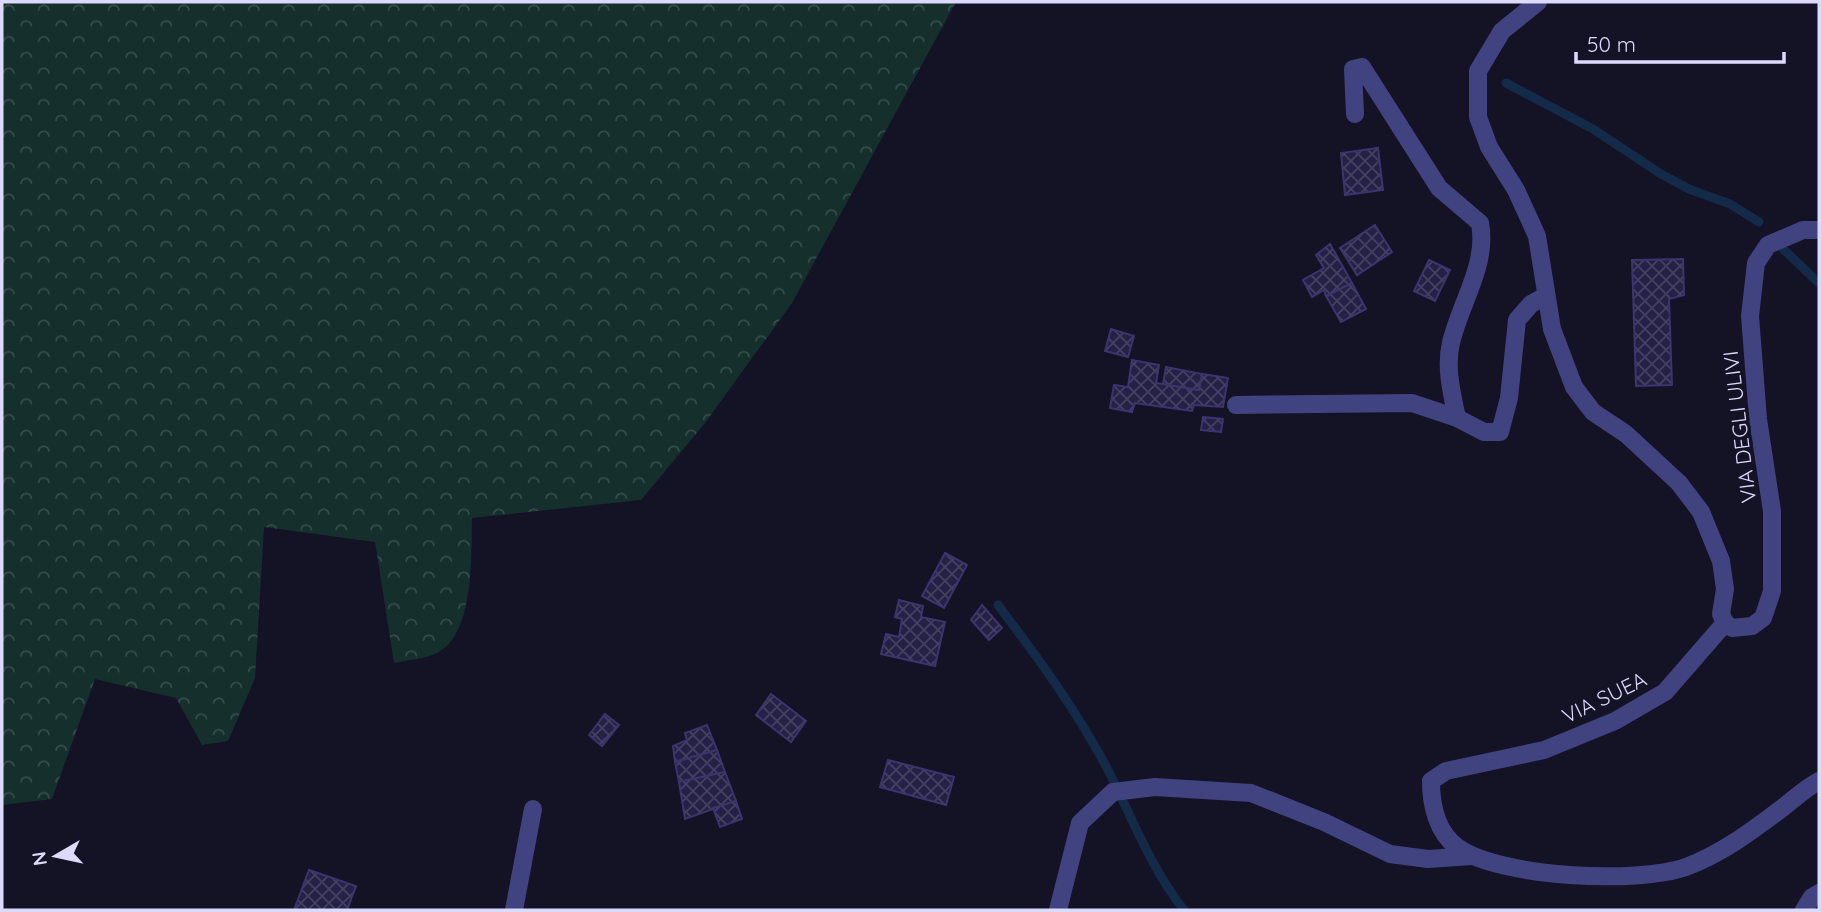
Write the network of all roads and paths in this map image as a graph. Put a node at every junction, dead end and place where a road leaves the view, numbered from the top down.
1 (1538, 2) edge
2 (1355, 114) dead end
3 (1819, 230) edge
4 (1546, 296) junction
5 (1236, 405) dead end
6 (1457, 418) junction
7 (1725, 623) junction
8 (1819, 781) edge
9 (533, 809) dead end
10 (1474, 855) junction
11 (1819, 893) edge
12 (514, 910) edge
13 (1058, 910) edge
14 (1804, 910) edge

1 - 4 street
2 - 6 street
3 - 7 street, VIA DEGLI ULIVI
4 - 6 street
4 - 7 street
5 - 6 street
7 - 10 street, VIA SUEA
8 - 10 street, VIA SUEA
9 - 12 street
10 - 13 street
11 - 14 street

